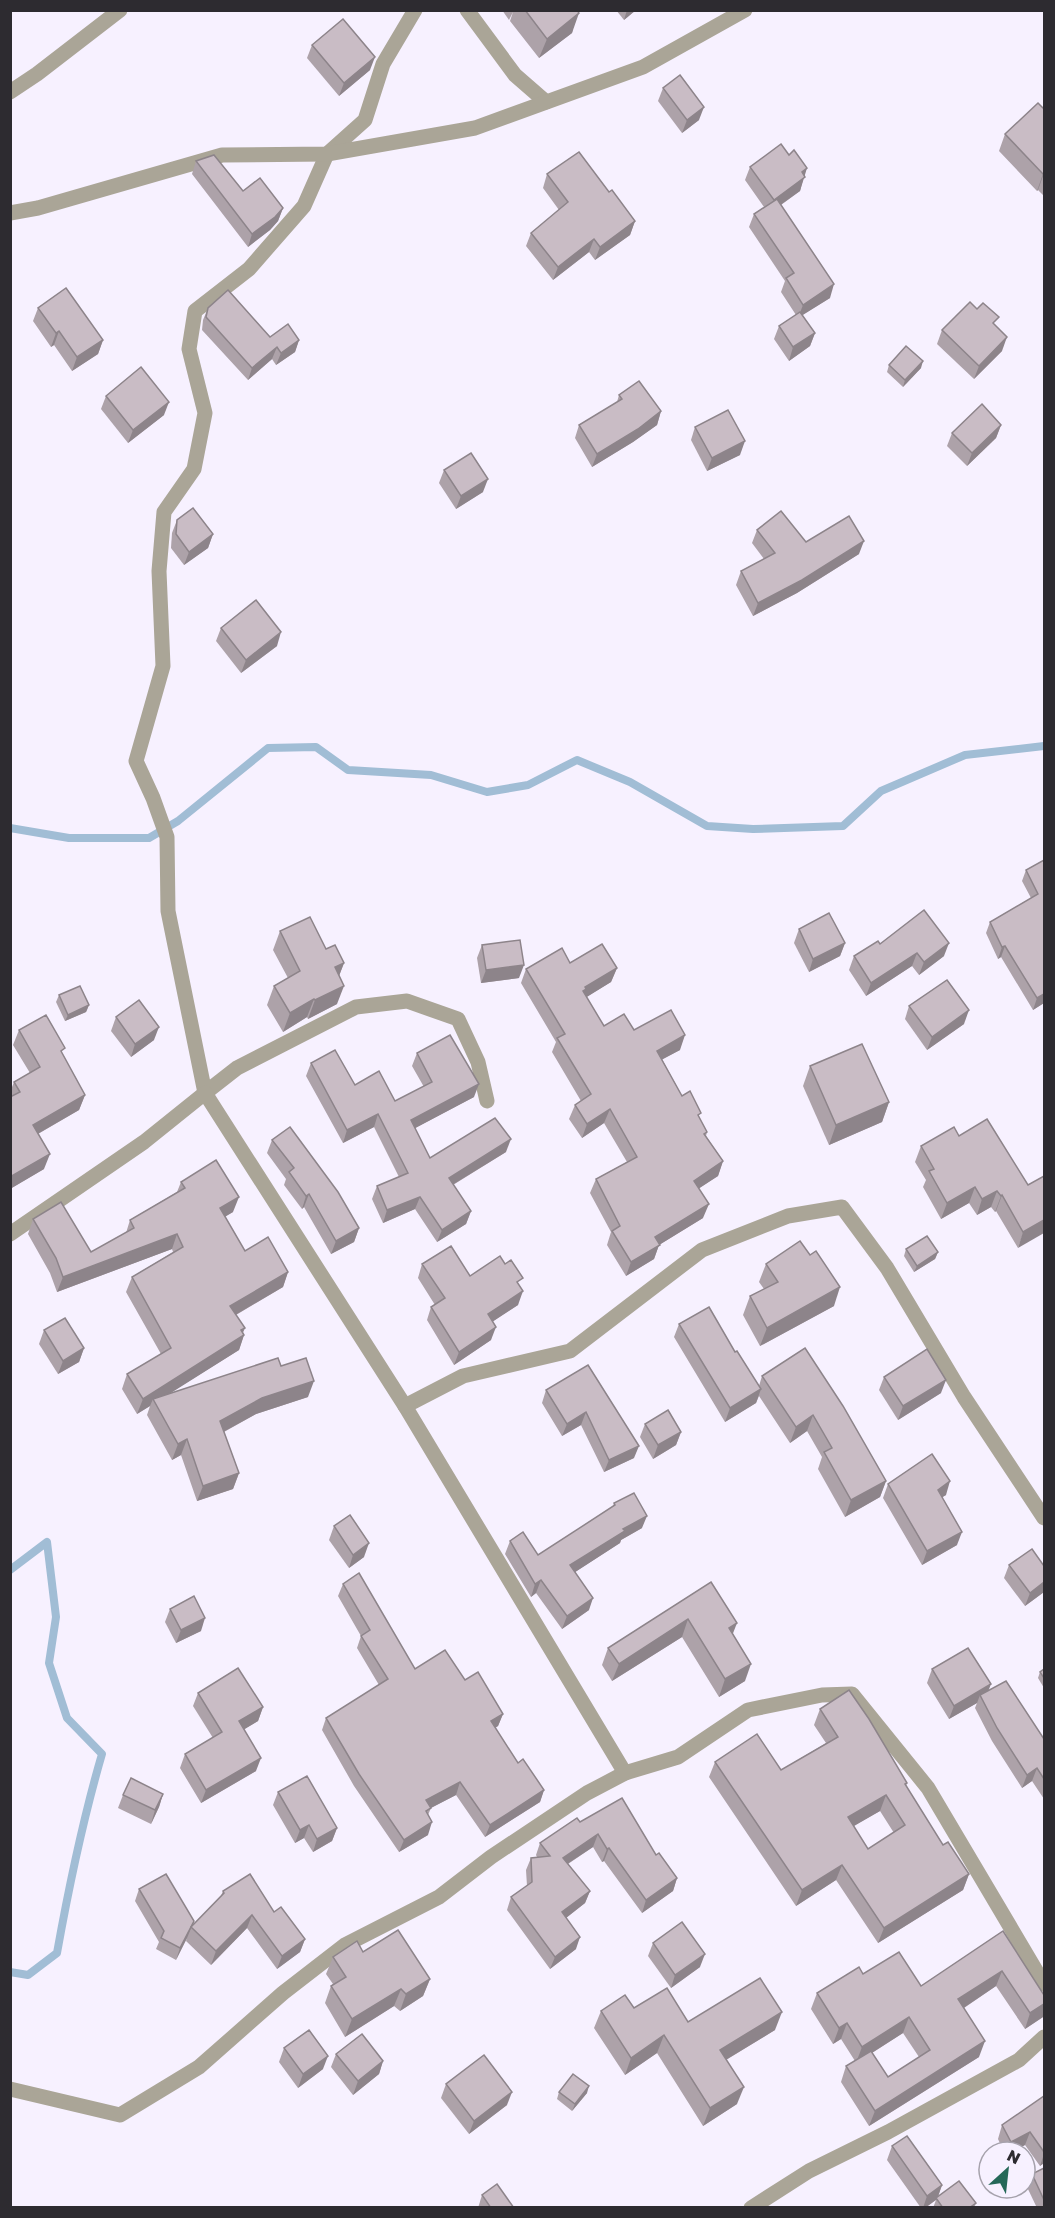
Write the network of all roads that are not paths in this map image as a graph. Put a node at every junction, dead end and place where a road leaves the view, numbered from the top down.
1 (120, 10) edge
2 (415, 10) edge
3 (467, 10) edge
4 (745, 10) edge
5 (10, 92) edge
6 (546, 102) junction
7 (327, 154) junction
8 (10, 213) edge
9 (205, 1093) junction
10 (487, 1101) dead end
11 (10, 1234) edge
12 (405, 1406) junction
13 (1044, 1518) edge
14 (625, 1773) junction
15 (1044, 1984) edge
16 (1044, 2037) edge
17 (10, 2088) edge
18 (751, 2208) edge

1 - 5 street
2 - 7 street
3 - 6 street
4 - 6 street
6 - 7 street
7 - 8 street
7 - 9 street
9 - 10 street
9 - 11 street
9 - 12 street
12 - 13 street
12 - 14 street
14 - 15 street
14 - 17 street
16 - 18 street

